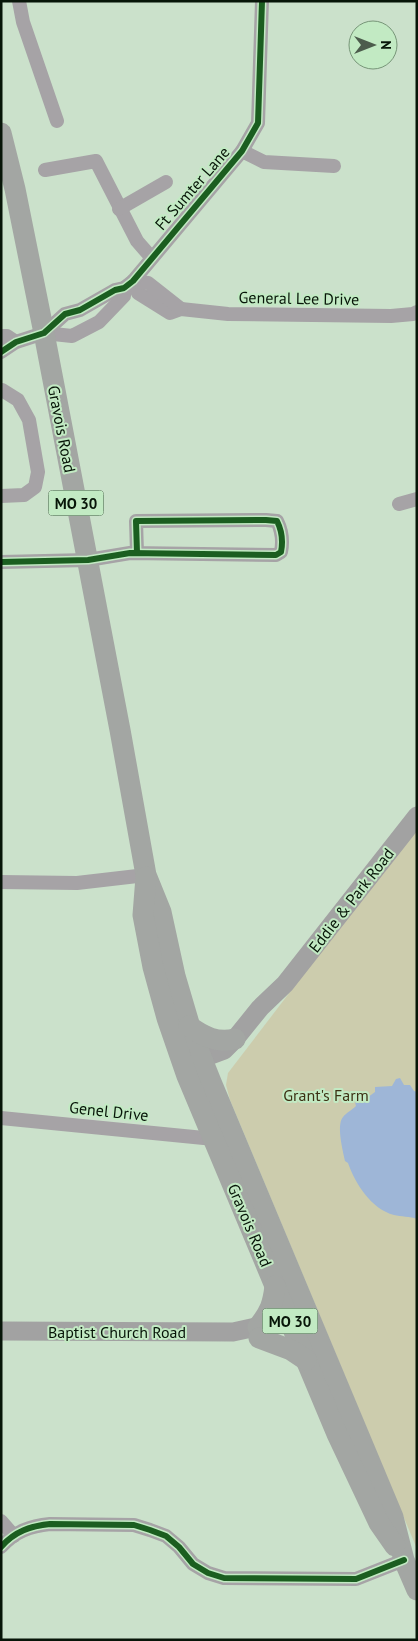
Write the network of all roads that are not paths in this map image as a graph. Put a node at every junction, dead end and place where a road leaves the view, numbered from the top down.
1 (19, 1) edge
2 (262, 1) edge
3 (57, 121) dead end
4 (1, 133) edge
5 (242, 151) junction
6 (334, 166) dead end
7 (45, 170) dead end
8 (166, 182) dead end
9 (119, 209) junction
10 (151, 258) junction
11 (128, 284) junction
12 (416, 315) edge
13 (44, 333) junction
14 (1, 336) edge
15 (16, 342) junction
16 (1, 352) edge
17 (2, 389) edge
18 (1, 496) edge
19 (417, 499) edge
20 (399, 504) dead end
21 (137, 553) junction
22 (88, 560) junction
23 (1, 562) edge
24 (417, 816) edge
25 (146, 875) junction
26 (1, 882) edge
27 (285, 984) junction
28 (189, 1026) junction
29 (235, 1039) junction
30 (194, 1068) junction
31 (1, 1118) edge
32 (214, 1139) junction
33 (275, 1286) junction
34 (300, 1321) junction
35 (1, 1332) edge
36 (259, 1332) junction
37 (306, 1360) junction
38 (1, 1521) edge
39 (14, 1536) junction
40 (1, 1547) edge
41 (404, 1560) junction
42 (417, 1590) edge

1 - 3 street
2 - 5 street, Ft Sumter Lane
4 - 13 main road, Gravois Road / MO 30
5 - 6 street
5 - 10 street, Ft Sumter Lane
7 - 9 street
8 - 9 street
9 - 10 street
10 - 11 street, Ft Sumter Lane
11 - 12 street, General Lee Drive
11 - 13 street, Ft Sumter Lane
11 - 13 street, Ft Sumter Lane
13 - 15 street
13 - 22 main road, Gravois Road / MO 30
14 - 15 street
15 - 16 street
17 - 18 street
19 - 20 street
21 - 21 street
21 - 22 street
22 - 23 street
22 - 25 main road, Gravois Road / MO 30
24 - 27 street, Eddie & Park Road
25 - 26 street
25 - 28 main road, Gravois Road / MO 30
25 - 30 main road, Gravois Road / MO 30
27 - 29 street, Eddie & Park Road
27 - 30 street, Eddie & Park Road
28 - 29 main road
28 - 30 main road, Gravois Road / MO 30
29 - 30 street, Eddie & Park Road
30 - 32 main road, Gravois Road / MO 30
30 - 34 main road, Gravois Road / MO 30
31 - 32 street, Genel Drive
32 - 33 main road, Gravois Road / MO 30
33 - 34 main road, Gravois Road / MO 30
33 - 36 main road
34 - 36 street, Baptist Church Road
34 - 37 main road, Gravois Road / MO 30
34 - 41 main road, Gravois Road / MO 30
35 - 36 street, Baptist Church Road
36 - 37 main road
37 - 41 main road, Gravois Road / MO 30
38 - 39 street
39 - 40 street
39 - 41 street
41 - 42 main road, Gravois Road / MO 30

